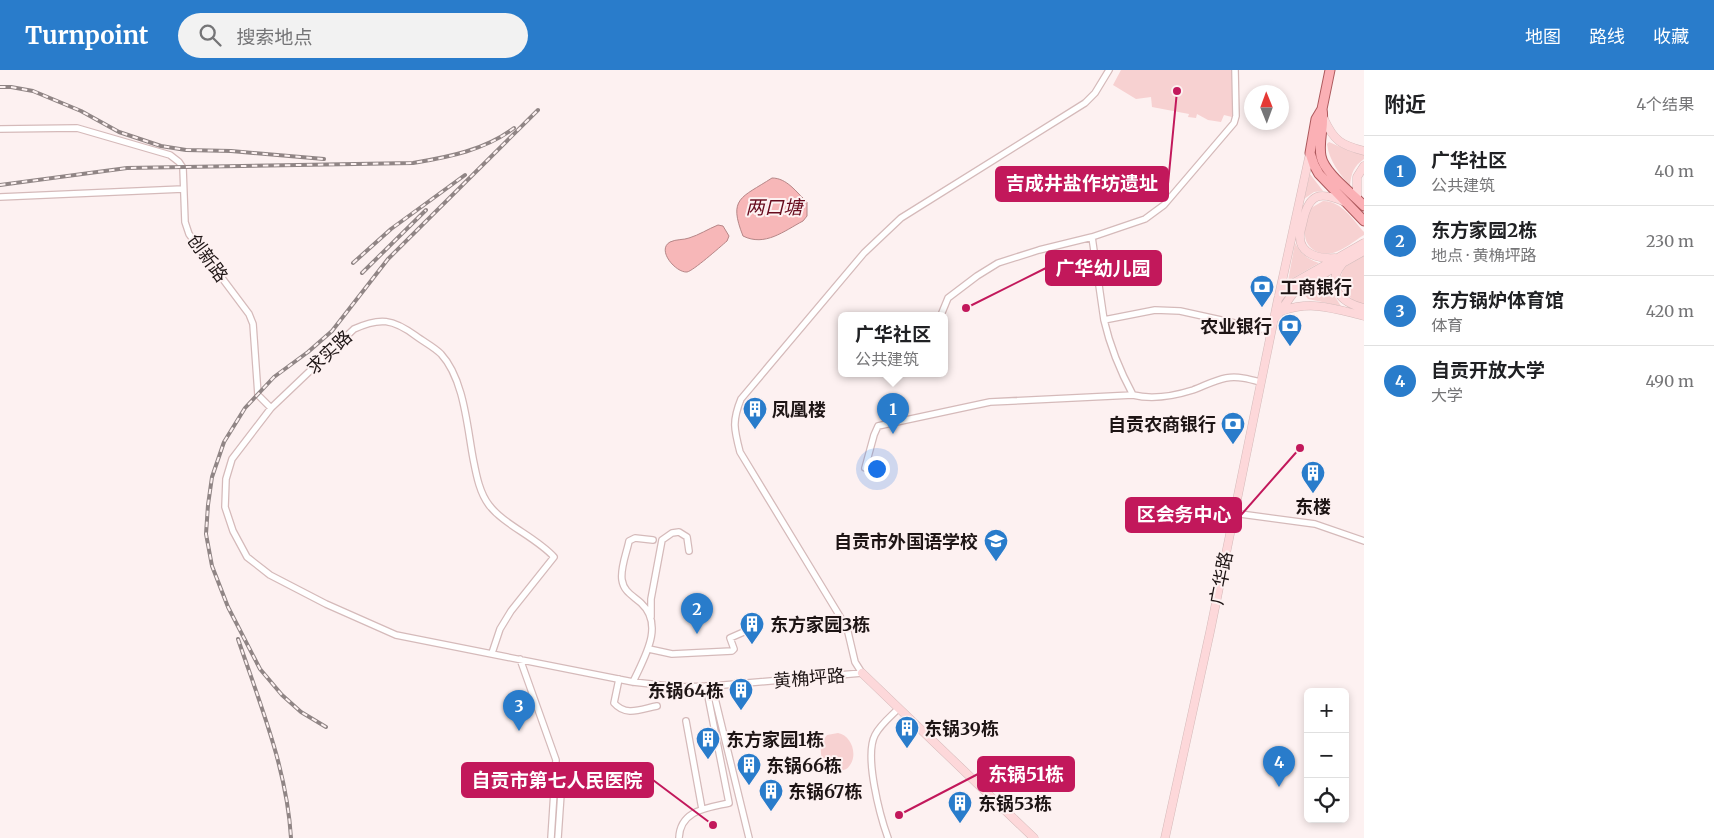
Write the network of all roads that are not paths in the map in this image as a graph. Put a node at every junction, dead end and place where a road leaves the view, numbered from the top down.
1 (1109, 70) edge
2 (1235, 70) edge
3 (1330, 70) edge
4 (1322, 109) junction
5 (1324, 119) junction
6 (0, 129) edge
7 (1364, 151) edge
8 (1310, 153) junction
9 (1364, 166) edge
10 (184, 189) junction
11 (0, 197) edge
12 (1357, 198) junction
13 (1348, 204) junction
14 (1364, 206) edge
15 (1364, 221) edge
16 (1092, 237) junction
17 (1364, 243) edge
18 (1364, 250) edge
19 (1341, 260) junction
20 (1278, 299) junction
21 (1364, 308) edge
22 (1282, 311) junction
23 (941, 312) edge
24 (1364, 316) edge
25 (1275, 318) junction
26 (1104, 320) junction
27 (1271, 331) junction
28 (1260, 382) junction
29 (1133, 395) junction
30 (271, 408) junction
31 (866, 468) dead end
32 (1233, 513) junction
33 (653, 540) dead end
34 (1364, 541) edge
35 (689, 551) dead end
36 (651, 619) junction
37 (755, 627) dead end
38 (649, 649) junction
39 (492, 653) junction
40 (520, 659) junction
41 (862, 673) junction
42 (620, 679) junction
43 (633, 682) junction
44 (709, 686) junction
45 (657, 706) dead end
46 (898, 709) junction
47 (686, 722) dead end
48 (556, 770) junction
49 (702, 809) junction
50 (551, 838) edge
51 (558, 838) edge
52 (679, 838) edge
53 (749, 838) edge
54 (888, 838) edge
55 (1034, 838) edge
56 (1165, 838) edge

1 - 41 street
2 - 16 street
3 - 4 main road
4 - 5 main road
4 - 8 main road
5 - 7 main road
5 - 12 main road
6 - 10 street, 创新路
8 - 13 main road
8 - 20 main road, 广华路
9 - 12 main road
10 - 11 street
10 - 30 street, 创新路
12 - 14 main road
13 - 15 main road
13 - 19 main road
16 - 23 street
16 - 26 street
17 - 19 main road
18 - 19 main road
19 - 20 main road
19 - 21 main road
19 - 22 main road
20 - 25 main road, 广华路
22 - 24 main road
22 - 25 main road
25 - 27 main road, 广华路
26 - 27 street
26 - 29 street
27 - 28 main road, 广华路
28 - 29 street
28 - 32 main road, 广华路
29 - 31 street
30 - 39 street, 求实路
30 - 39 street, 求实路
32 - 34 street
32 - 56 main road, 广华路
33 - 36 street
35 - 36 street
36 - 38 street
37 - 38 street
38 - 43 street
39 - 40 street, 黄桷坪路
40 - 42 street, 黄桷坪路
40 - 48 street
41 - 44 street, 黄桷坪路
41 - 46 main road, 黄桷坪路
42 - 43 street, 黄桷坪路
42 - 45 street
43 - 44 street, 黄桷坪路
44 - 49 street
44 - 53 street
46 - 54 street
46 - 55 main road, 黄桷坪路
47 - 49 street
48 - 50 street
48 - 51 street
49 - 52 street

